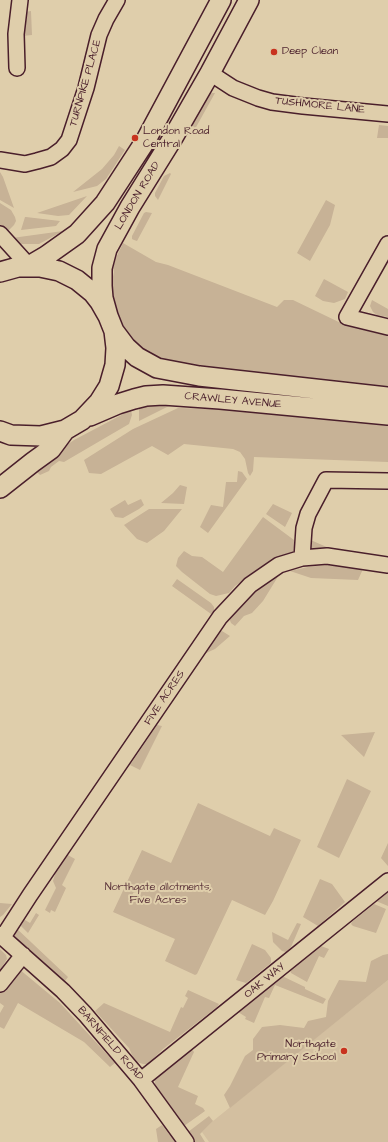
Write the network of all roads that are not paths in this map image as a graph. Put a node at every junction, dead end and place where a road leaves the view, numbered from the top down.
1 (20, 0) edge
2 (117, 0) edge
3 (221, 0) edge
4 (249, 0) edge
5 (17, 68) dead end
6 (210, 73) junction
7 (388, 114) edge
8 (0, 160) edge
9 (0, 234) edge
10 (388, 244) edge
11 (29, 266) junction
12 (0, 272) edge
13 (111, 324) junction
14 (388, 327) edge
15 (388, 397) edge
16 (388, 415) edge
17 (82, 420) junction
18 (64, 430) junction
19 (0, 431) edge
20 (388, 481) edge
21 (0, 488) edge
22 (302, 558) junction
23 (388, 565) edge
24 (388, 881) edge
25 (1, 936) edge
26 (23, 955) junction
27 (0, 984) edge
28 (141, 1080) junction
29 (186, 1142) edge

1 - 5 street
2 - 8 street, TURNPIKE PLACE
3 - 11 main road, LONDON ROAD
4 - 6 main road, LONDON ROAD
6 - 7 street, TUSHMORE LANE
6 - 13 main road, LONDON ROAD
9 - 11 street
10 - 14 street
11 - 12 main road
11 - 13 main road, CRAWLEY AVENUE
13 - 15 main road, CRAWLEY AVENUE
13 - 17 main road
16 - 17 main road, CRAWLEY AVENUE
17 - 18 main road
18 - 19 main road
18 - 21 main road
20 - 22 street
22 - 23 street, FIVE ACRES
22 - 25 street, FIVE ACRES
24 - 28 street, OAK WAY
25 - 26 street, BARNFIELD ROAD
26 - 27 street
26 - 28 street, BARNFIELD ROAD
28 - 29 street, BARNFIELD ROAD

